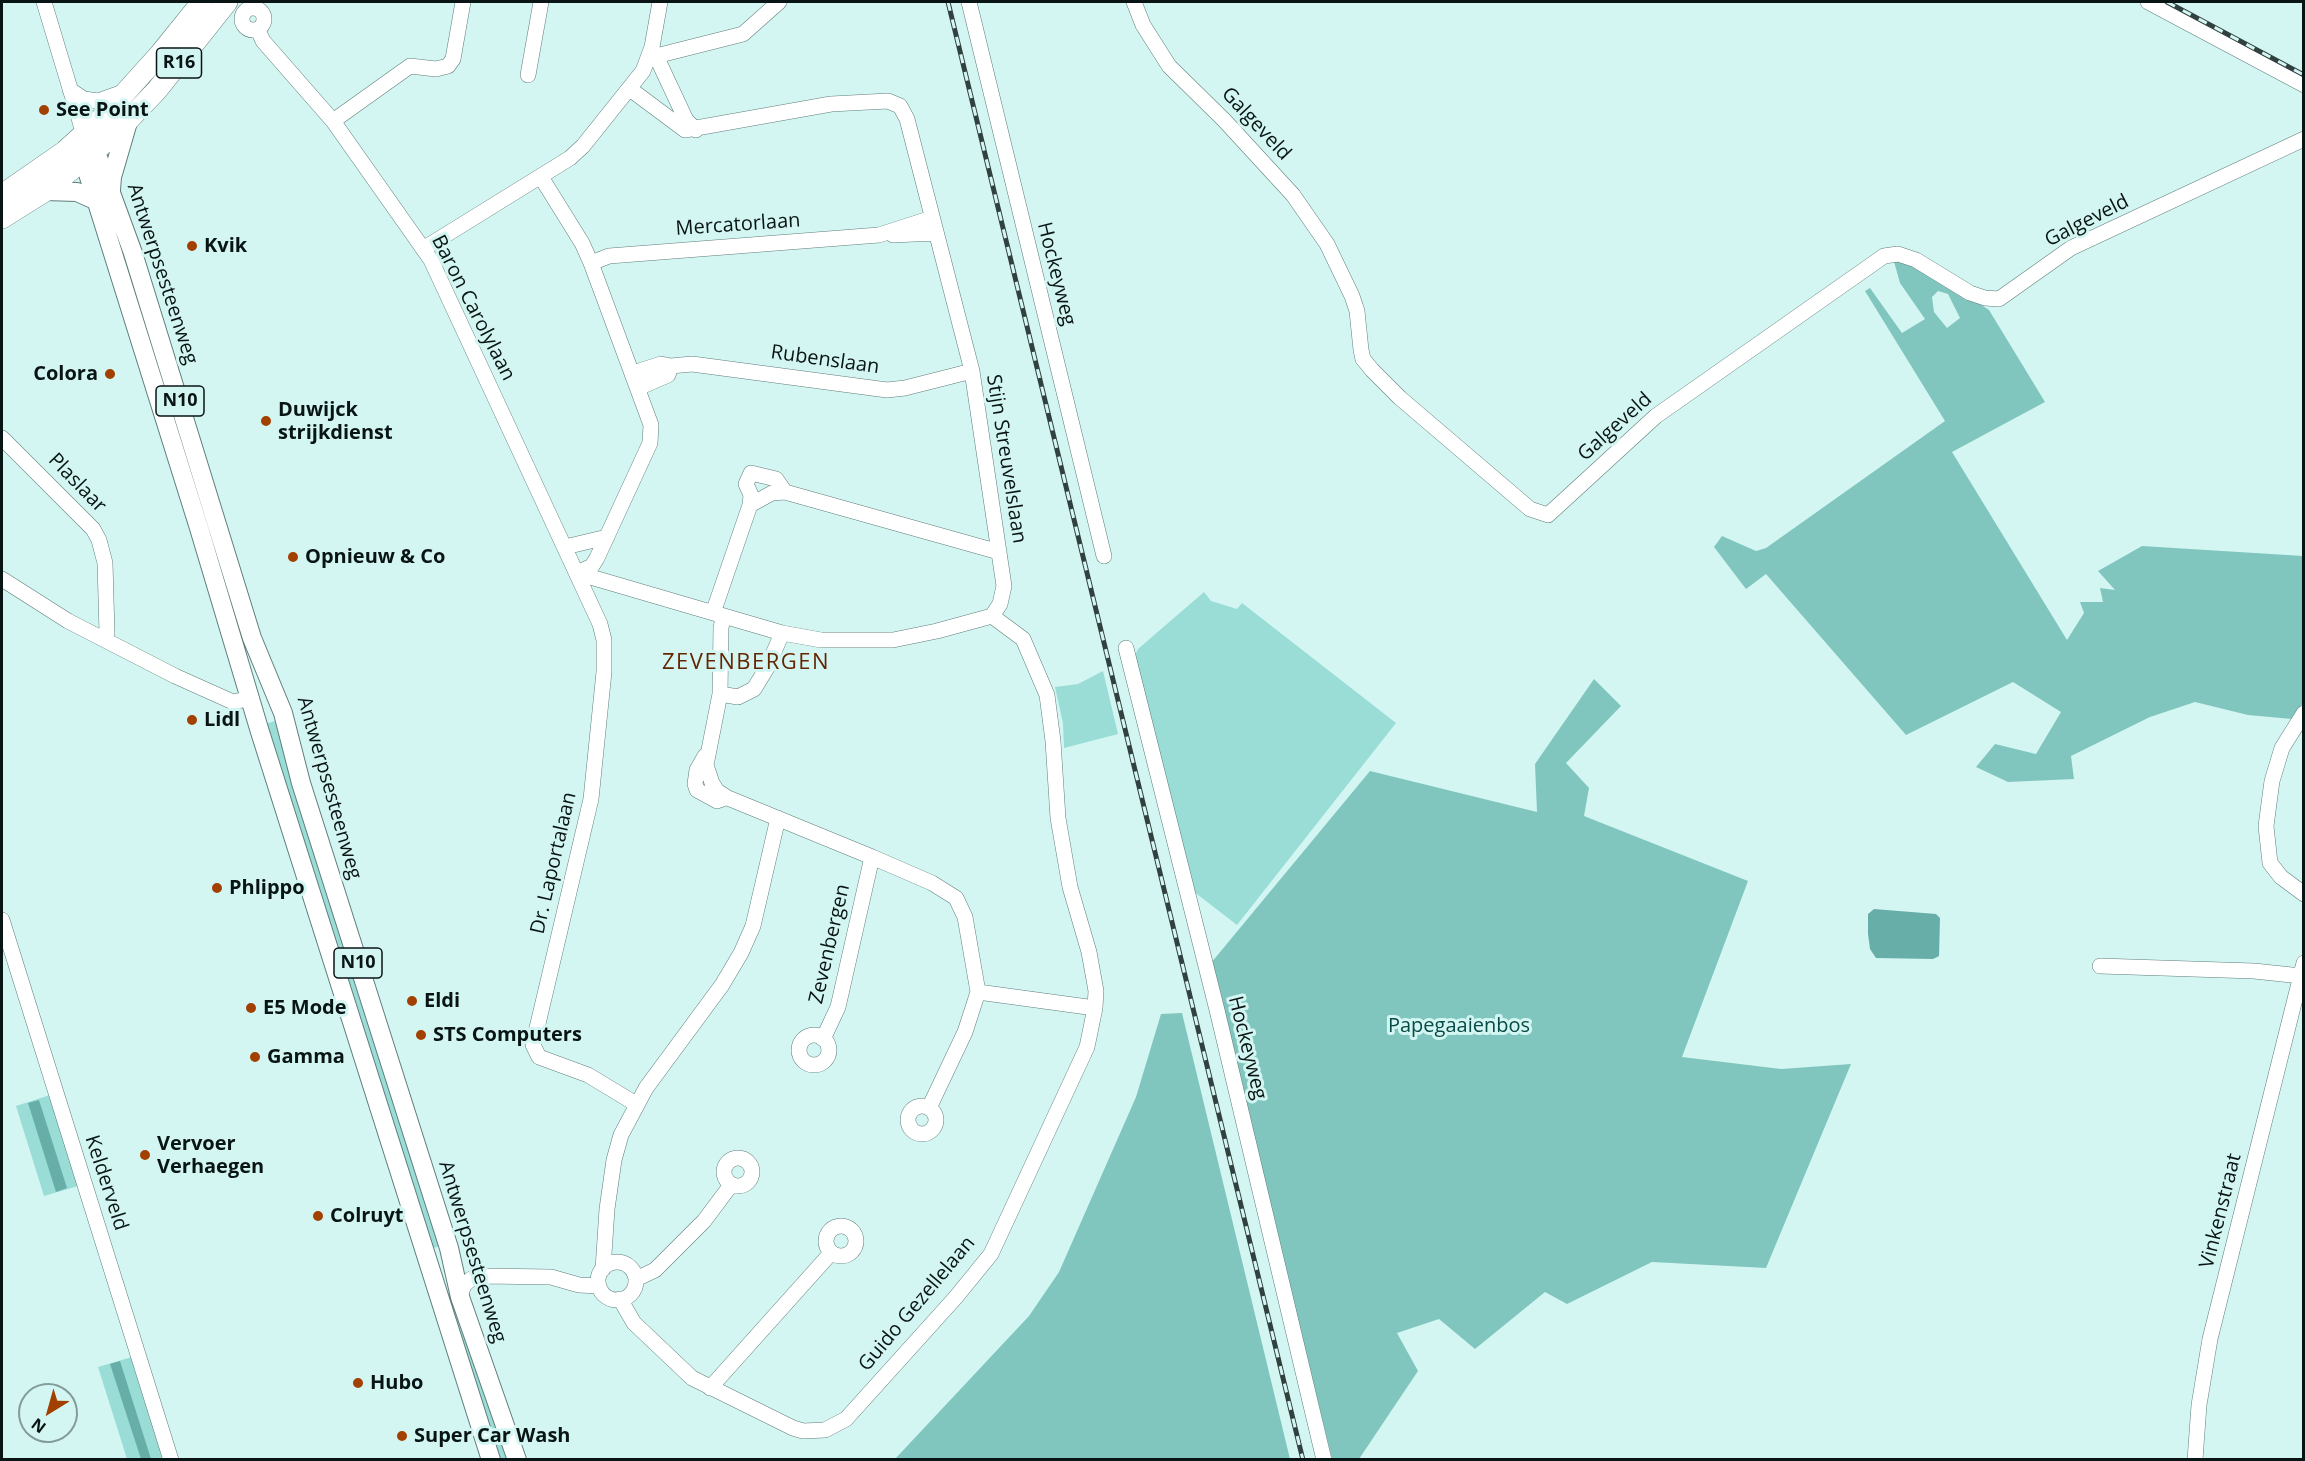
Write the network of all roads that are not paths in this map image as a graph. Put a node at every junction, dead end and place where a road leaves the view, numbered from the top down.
1 (44, 2) edge
2 (202, 2) edge
3 (227, 2) edge
4 (463, 2) edge
5 (541, 2) edge
6 (660, 2) edge
7 (779, 2) edge
8 (969, 2) edge
9 (1134, 2) edge
10 (2148, 2) edge
11 (258, 30) dead end
12 (653, 58) junction
13 (528, 75) dead end
14 (2304, 85) edge
15 (132, 87) junction
16 (630, 89) junction
17 (70, 90) junction
18 (333, 121) junction
19 (128, 122) junction
20 (696, 130) junction
21 (2304, 139) edge
22 (88, 149) junction
23 (541, 177) junction
24 (45, 191) junction
25 (2, 195) edge
26 (104, 196) junction
27 (2, 218) edge
28 (934, 225) junction
29 (423, 249) junction
30 (591, 263) junction
31 (671, 366) junction
32 (972, 371) junction
33 (633, 373) junction
34 (638, 388) junction
35 (2, 438) edge
36 (785, 492) junction
37 (210, 500) junction
38 (192, 503) junction
39 (750, 505) junction
40 (607, 537) junction
41 (565, 547) junction
42 (999, 552) junction
43 (1104, 556) dead end
44 (577, 573) junction
45 (2, 579) edge
46 (606, 581) junction
47 (592, 605) junction
48 (719, 615) junction
49 (992, 616) junction
50 (782, 633) junction
51 (101, 637) junction
52 (1126, 648) dead end
53 (720, 694) junction
54 (251, 698) junction
55 (283, 713) junction
56 (2304, 713) edge
57 (256, 720) junction
58 (778, 818) junction
59 (872, 857) junction
60 (2304, 894) edge
61 (2, 920) edge
62 (2100, 966) dead end
63 (2302, 969) edge
64 (978, 992) junction
65 (1095, 1008) junction
66 (823, 1039) dead end
67 (636, 1104) junction
68 (928, 1108) dead end
69 (731, 1185) dead end
70 (831, 1252) dead end
71 (452, 1268) junction
72 (603, 1269) junction
73 (471, 1279) junction
74 (636, 1279) junction
75 (599, 1286) junction
76 (460, 1297) junction
77 (620, 1299) junction
78 (710, 1388) junction
79 (171, 1460) edge
80 (491, 1460) edge
81 (517, 1460) edge
82 (1324, 1460) edge
83 (2195, 1460) edge

1 - 17 street, Antwerpsesteenweg
2 - 15 highway, R16
3 - 19 highway, R16
4 - 18 street
5 - 13 street
6 - 12 street
7 - 12 street
8 - 43 street, Hockeyweg
9 - 21 street, Galgeveld
10 - 14 street
11 - 18 street, Baron Carolylaan
12 - 16 street
12 - 20 street
15 - 17 street
15 - 22 highway, R16
16 - 20 street
16 - 23 street
17 - 22 street, Antwerpsesteenweg
18 - 29 street, Baron Carolylaan
19 - 22 highway, R16
19 - 26 main road
20 - 28 street, Stijn Streuvelslaan
22 - 24 highway, R16
22 - 25 highway, R16
22 - 26 main road, Antwerpsesteenweg / N10
23 - 29 street
23 - 30 street
24 - 26 main road
24 - 27 highway, R16
26 - 37 main road, Antwerpsesteenweg / N10
26 - 38 main road, Antwerpsesteenweg / N10
28 - 30 street, Mercatorlaan
28 - 32 street, Stijn Streuvelslaan
29 - 41 street, Baron Carolylaan
30 - 33 street
31 - 32 street, Rubenslaan
31 - 33 street, Rubenslaan
31 - 34 street
32 - 42 street, Stijn Streuvelslaan
33 - 34 street
34 - 40 street
35 - 51 street, Plaslaar
36 - 39 street
36 - 39 street
36 - 42 street
37 - 38 main road
37 - 55 main road, Antwerpsesteenweg / N10
38 - 54 main road, Antwerpsesteenweg / N10
39 - 48 street
40 - 41 street
40 - 44 street
41 - 44 street, Baron Carolylaan
42 - 49 street, Stijn Streuvelslaan
44 - 46 street
44 - 47 street, Dr. Laportalaan
45 - 51 street
46 - 47 street
46 - 48 street
47 - 67 street, Dr. Laportalaan
48 - 50 street
48 - 53 street
49 - 50 street
49 - 65 street
50 - 53 street
51 - 54 street
52 - 82 street, Hockeyweg
53 - 58 street
54 - 57 main road, Antwerpsesteenweg / N10
55 - 57 main road
55 - 71 main road, Antwerpsesteenweg / N10
56 - 60 street
57 - 80 main road, Antwerpsesteenweg / N10
58 - 59 street
58 - 67 street
59 - 64 street
59 - 66 street, Zevenbergen
61 - 79 street, Kelderveld
62 - 63 street, Vinkenstraat
63 - 83 street, Vinkenstraat
64 - 65 street
64 - 68 street
65 - 78 street, Guido Gezellelaan
67 - 72 street
69 - 74 street
70 - 78 street
71 - 73 street
71 - 76 main road, Antwerpsesteenweg / N10
72 - 74 street
72 - 75 street
73 - 75 street, Guido Gezellelaan
73 - 76 street
74 - 77 street
75 - 77 street, Guido Gezellelaan
76 - 81 main road, Antwerpsesteenweg / N10
77 - 78 street, Guido Gezellelaan

